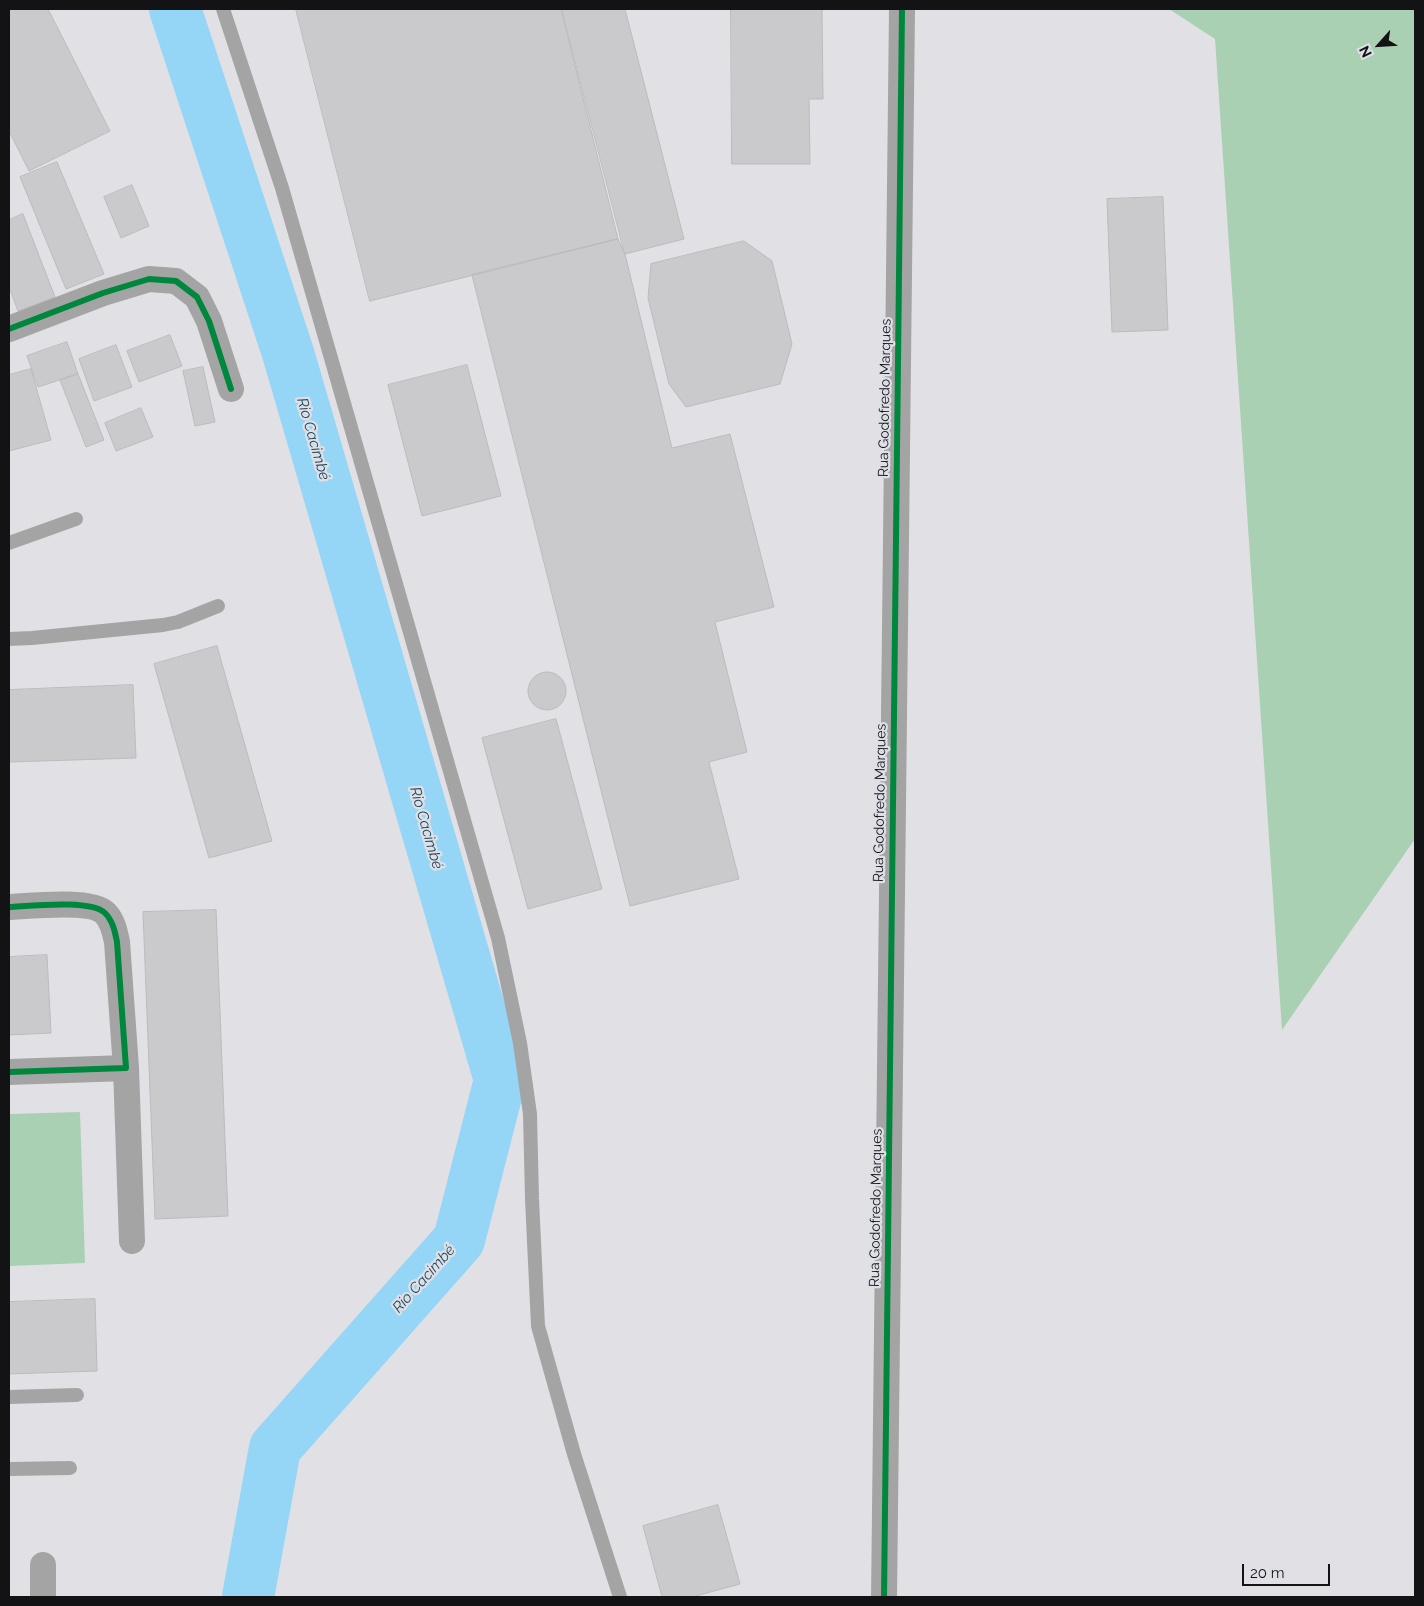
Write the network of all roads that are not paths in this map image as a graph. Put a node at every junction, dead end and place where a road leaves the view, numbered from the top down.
1 (223, 9) edge
2 (902, 9) edge
3 (9, 329) edge
4 (231, 389) dead end
5 (76, 519) dead end
6 (9, 544) edge
7 (218, 606) dead end
8 (9, 639) edge
9 (9, 907) edge
10 (126, 1068) junction
11 (9, 1072) edge
12 (132, 1242) dead end
13 (77, 1395) dead end
14 (9, 1397) edge
15 (70, 1468) dead end
16 (9, 1469) edge
17 (43, 1565) dead end
18 (43, 1597) edge
19 (620, 1597) edge
20 (884, 1597) edge

1 - 19 lane
2 - 20 street, Rua Godofredo Marques
3 - 4 street
5 - 6 lane
7 - 8 lane
9 - 10 street
10 - 11 street
10 - 12 street
13 - 14 lane
15 - 16 lane
17 - 18 street

